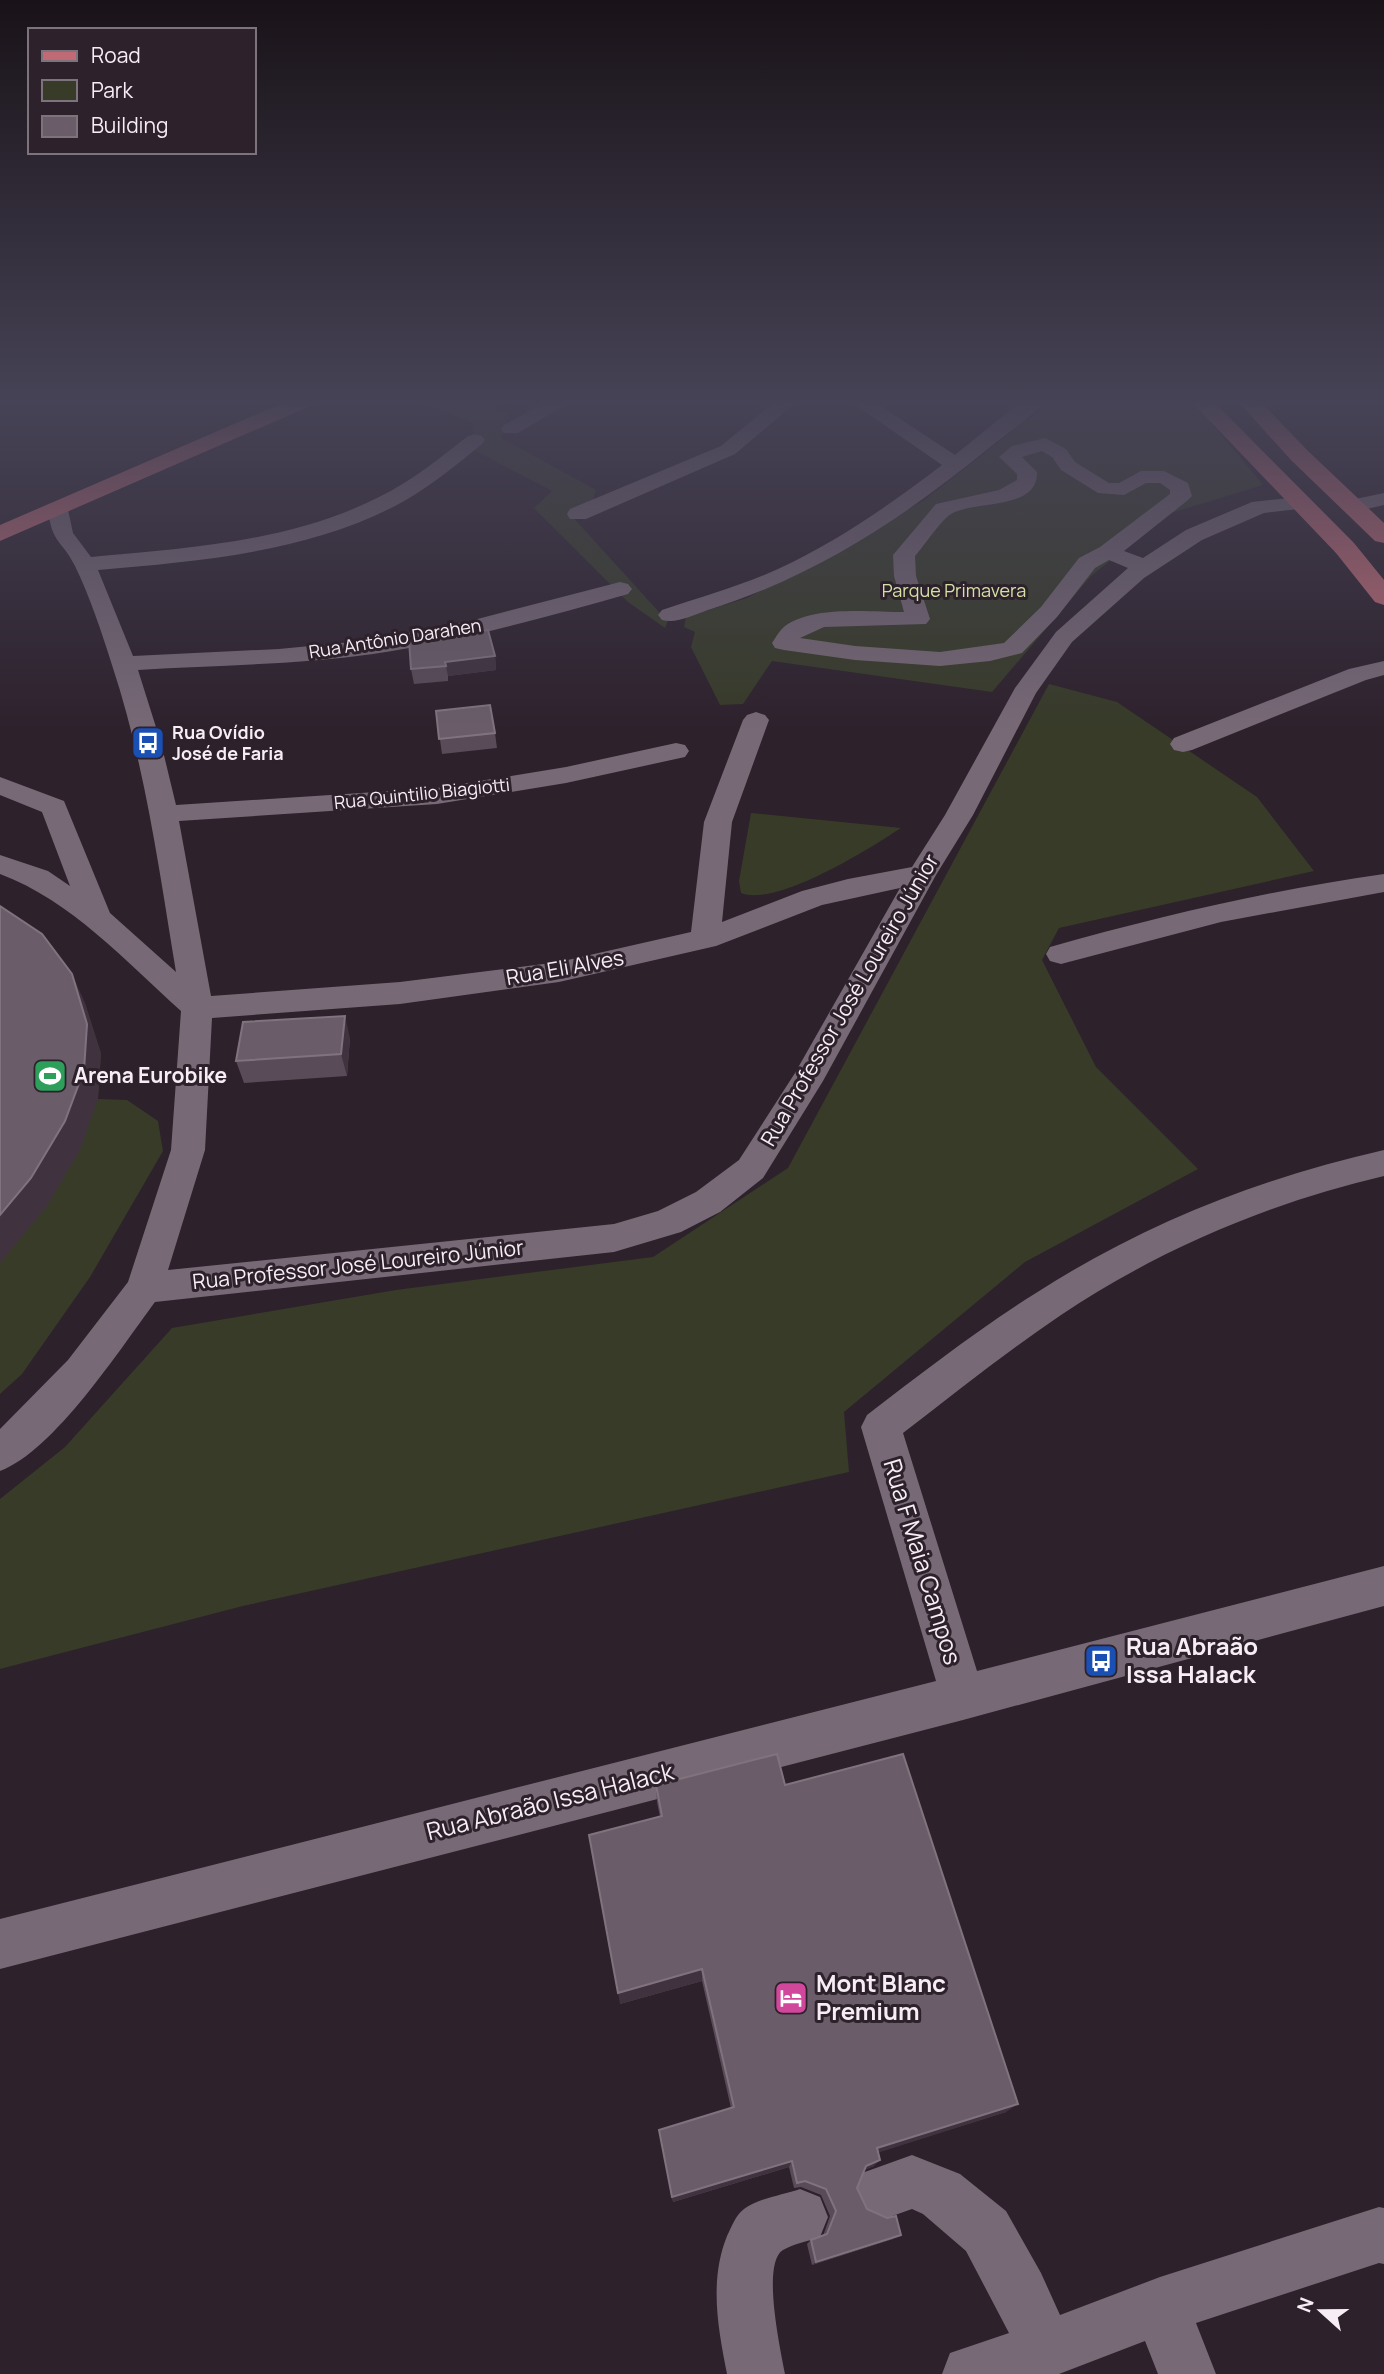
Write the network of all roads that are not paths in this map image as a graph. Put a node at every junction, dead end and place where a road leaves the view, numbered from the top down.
1 (0, 509) edge
2 (59, 510) edge
3 (66, 510) edge
4 (370, 510) edge
5 (588, 510) edge
6 (893, 510) edge
7 (943, 510) edge
8 (1163, 510) edge
9 (1256, 510) edge
10 (1306, 510) edge
11 (1358, 510) edge
12 (578, 514) dead end
13 (11, 530) edge
14 (1384, 536) edge
15 (1108, 552) junction
16 (78, 556) junction
17 (1145, 567) junction
18 (620, 589) dead end
19 (1384, 597) edge
20 (670, 615) dead end
21 (124, 664) junction
22 (1384, 668) edge
23 (756, 720) dead end
24 (1183, 744) dead end
25 (676, 751) dead end
26 (0, 785) edge
27 (164, 814) junction
28 (0, 864) edge
29 (922, 875) junction
30 (1384, 883) edge
31 (97, 918) junction
32 (705, 939) junction
33 (1061, 954) dead end
34 (197, 1008) junction
35 (1384, 1163) edge
36 (144, 1288) junction
37 (0, 1453) edge
38 (1384, 1586) edge
39 (963, 1698) junction
40 (0, 1944) edge
41 (881, 2192) dead end
42 (800, 2217) dead end
43 (1384, 2236) edge
44 (1160, 2306) junction
45 (1045, 2350) junction
46 (756, 2374) edge
47 (971, 2374) edge
48 (1187, 2374) edge

1 - 13 main road
2 - 13 main road
3 - 16 street
4 - 16 street
5 - 12 street
6 - 20 street
7 - 15 street
8 - 15 street
9 - 17 street, Rua Professor José Loureiro Júnior
10 - 19 main road
11 - 14 main road
13 - 16 street
15 - 17 street
16 - 21 street
17 - 29 street, Rua Professor José Loureiro Júnior
18 - 21 street, Rua Antônio Darahen
21 - 27 street
22 - 24 street
23 - 32 street
25 - 27 street, Rua Quintilio Biagiotti
26 - 31 street
27 - 34 street
28 - 31 street
29 - 32 street, Rua Eli Alves
29 - 36 street, Rua Professor José Loureiro Júnior
30 - 33 street
31 - 34 street
32 - 34 street, Rua Eli Alves
34 - 36 street
35 - 39 street, Rua F Maia Campos
36 - 37 street
38 - 39 street, Rua Abraão Issa Halack
39 - 40 street, Rua Abraão Issa Halack
41 - 45 street
42 - 46 street
43 - 44 street
44 - 45 street
44 - 48 street
45 - 47 street

